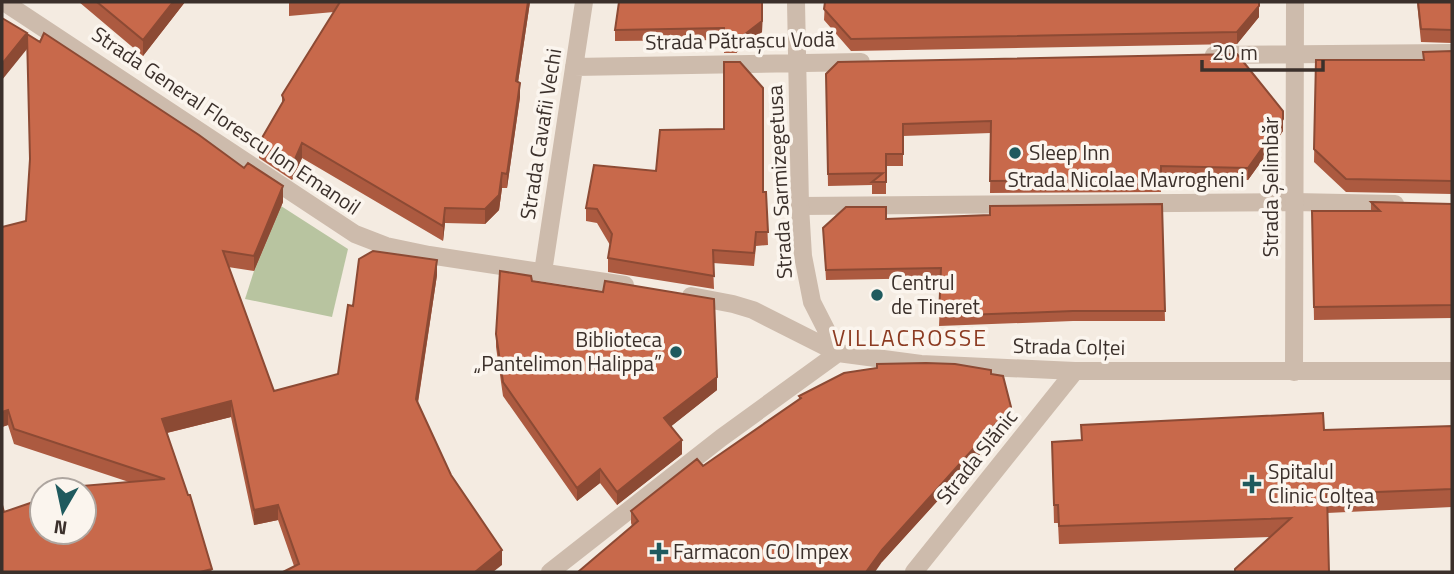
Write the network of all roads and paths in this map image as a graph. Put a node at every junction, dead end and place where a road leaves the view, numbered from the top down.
1 (4, 2) edge
2 (584, 2) edge
3 (796, 2) edge
4 (1295, 2) edge
5 (1452, 53) edge
6 (1295, 54) junction
7 (1198, 55) edge
8 (880, 62) edge
9 (797, 63) junction
10 (573, 67) junction
11 (1294, 202) junction
12 (1413, 204) edge
13 (800, 206) junction
14 (543, 272) junction
15 (647, 289) edge
16 (673, 293) edge
17 (838, 353) junction
18 (1076, 371) junction
19 (1294, 372) junction
20 (1452, 372) edge
21 (550, 572) edge
22 (914, 572) edge

1 - 14 street, Strada General Florescu Ion Emanoil
2 - 10 street, Strada Cavafii Vechi
3 - 9 street, Strada Sarmizegetusa
4 - 6 street, Strada Șelimbăr
5 - 6 street
6 - 7 street
6 - 11 street, Strada Șelimbăr
8 - 9 street, Strada Pătrașcu Vodă
9 - 10 street, Strada Pătrașcu Vodă
9 - 13 street, Strada Sarmizegetusa
10 - 14 street, Strada Cavafii Vechi
11 - 12 street, Strada Nicolae Mavrogheni
11 - 13 street, Strada Nicolae Mavrogheni
11 - 19 street, Strada Șelimbăr
13 - 17 street, Strada Sarmizegetusa
14 - 15 street, Strada General Florescu Ion Emanoil
16 - 17 street
17 - 18 street, Strada Colței
17 - 21 street
18 - 19 street, Strada Colței
18 - 22 street, Strada Slănic
19 - 20 street, Strada Colței

